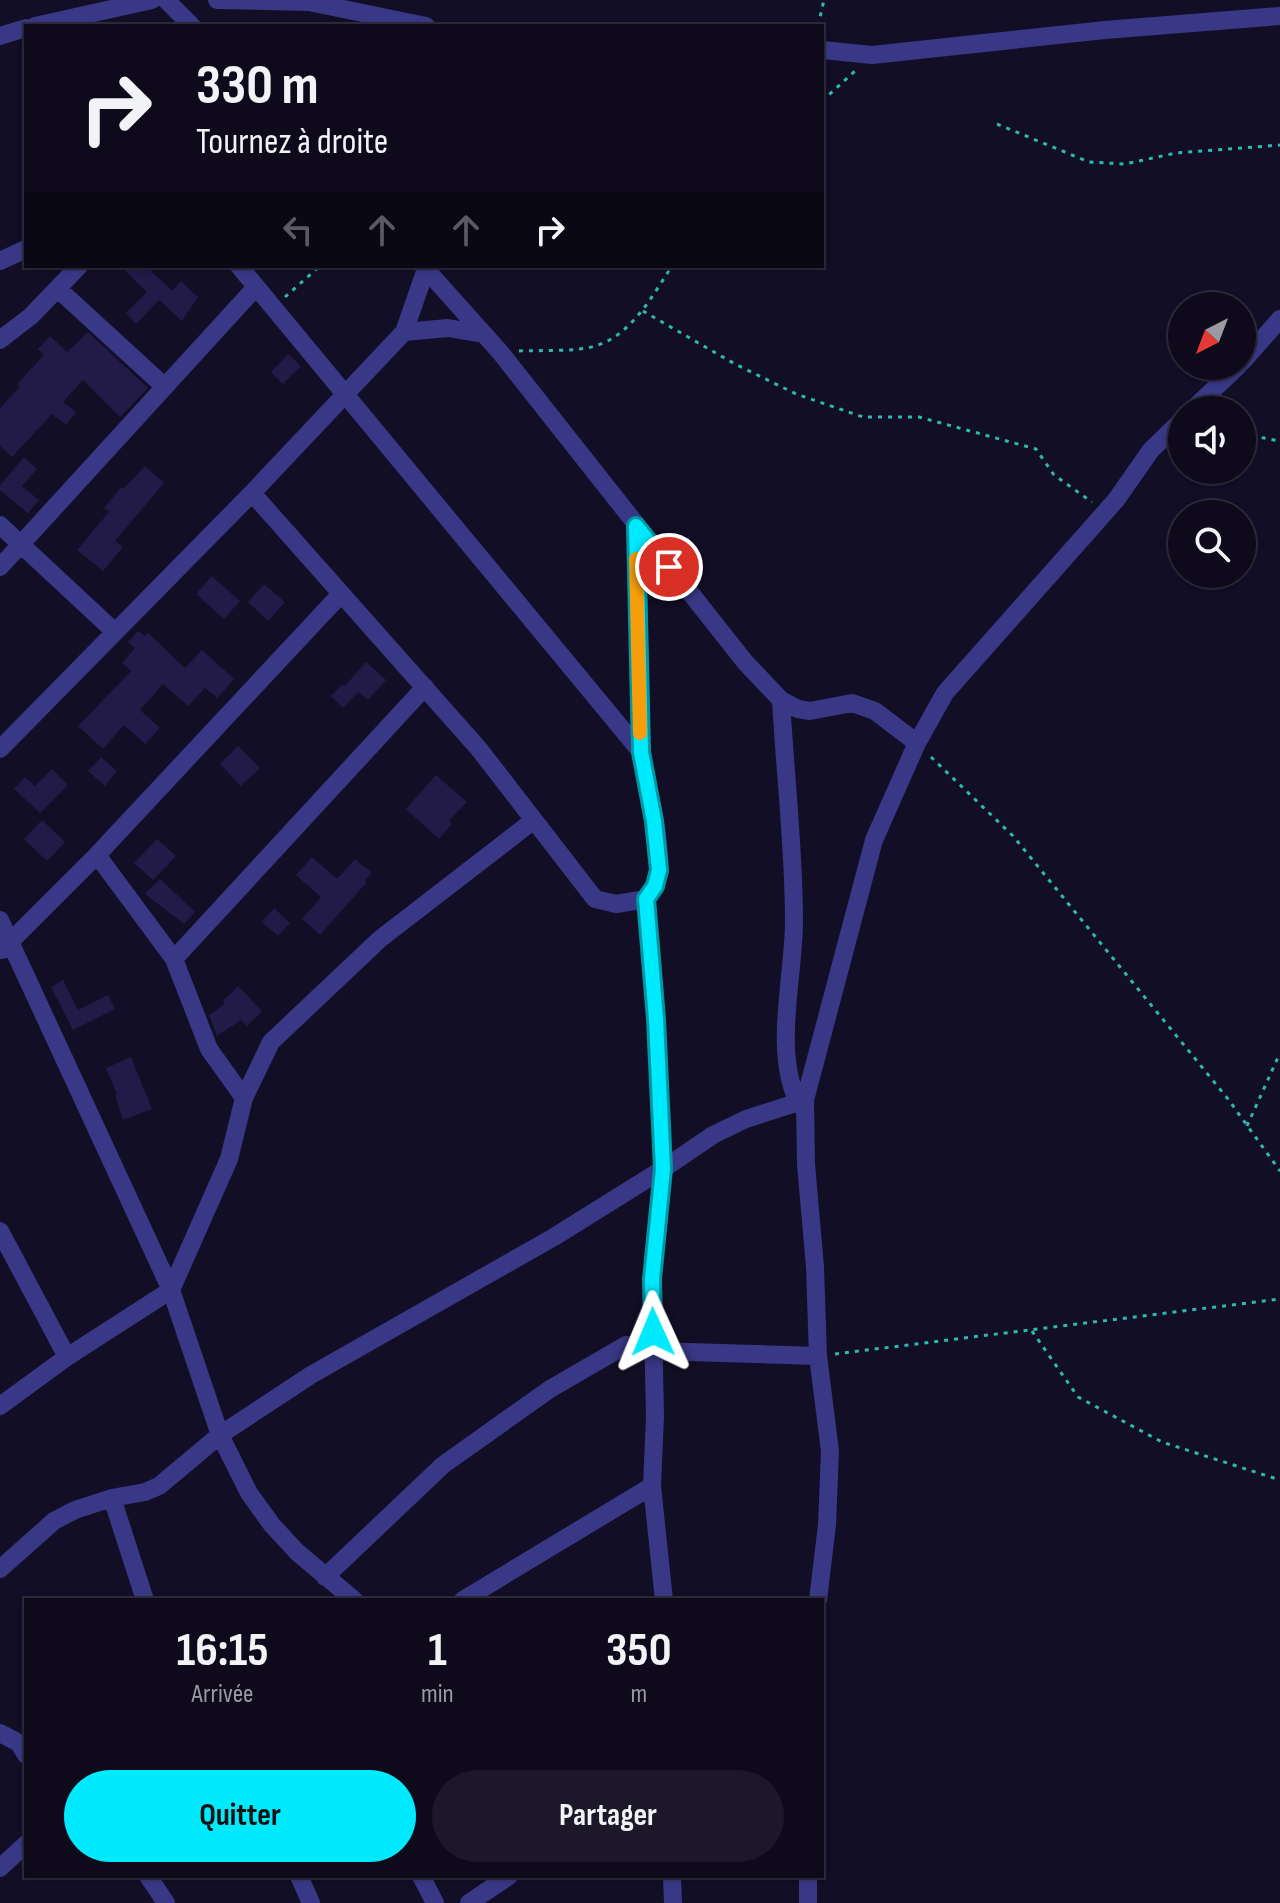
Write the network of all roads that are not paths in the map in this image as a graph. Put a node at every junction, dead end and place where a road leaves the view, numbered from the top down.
1 (152, 0) edge
2 (166, 0) edge
3 (217, 0) edge
4 (1280, 16) edge
5 (44, 24) edge
6 (190, 24) edge
7 (416, 24) edge
8 (24, 29) edge
9 (0, 36) edge
10 (824, 50) edge
11 (24, 250) edge
12 (0, 261) edge
13 (77, 268) edge
14 (241, 268) edge
15 (424, 268) edge
16 (256, 287) junction
17 (58, 289) junction
18 (1280, 319) edge
19 (404, 332) junction
20 (483, 334) junction
21 (0, 340) edge
22 (1256, 346) edge
23 (1223, 380) edge
24 (165, 387) junction
25 (345, 394) junction
26 (1207, 396) edge
27 (1168, 434) edge
28 (252, 493) junction
29 (0, 525) edge
30 (636, 526) junction
31 (20, 545) junction
32 (0, 567) edge
33 (340, 595) junction
34 (115, 632) junction
35 (425, 687) junction
36 (781, 700) junction
37 (917, 743) junction
38 (0, 749) edge
39 (641, 752) junction
40 (534, 820) junction
41 (97, 855) junction
42 (646, 899) junction
43 (0, 920) edge
44 (5, 947) edge
45 (174, 959) junction
46 (244, 1098) junction
47 (802, 1101) junction
48 (663, 1169) junction
49 (0, 1231) edge
50 (5, 1253) edge
51 (171, 1290) junction
52 (654, 1351) junction
53 (818, 1356) junction
54 (67, 1357) junction
55 (0, 1406) edge
56 (220, 1435) junction
57 (652, 1486) junction
58 (112, 1498) junction
59 (0, 1569) edge
60 (325, 1577) junction
61 (144, 1598) edge
62 (351, 1598) edge
63 (466, 1598) edge
64 (664, 1598) edge
65 (818, 1598) edge
66 (0, 1733) edge
67 (24, 1744) edge
68 (24, 1846) edge
69 (0, 1868) edge
70 (149, 1878) edge
71 (300, 1878) edge
72 (422, 1878) edge
73 (506, 1878) edge
74 (672, 1878) edge
75 (808, 1878) edge
76 (166, 1903) edge
77 (311, 1903) edge
78 (435, 1903) edge
79 (469, 1903) edge
80 (673, 1903) edge
81 (808, 1903) edge

1 - 5 street
2 - 6 street
3 - 7 street
4 - 10 street
8 - 9 street
11 - 12 street
13 - 17 street
14 - 16 street
15 - 19 street
15 - 20 street
16 - 24 street
16 - 25 street
17 - 21 street
17 - 24 street
18 - 22 street
19 - 20 street
19 - 25 street
20 - 30 street
23 - 26 street
24 - 31 street
25 - 28 street
25 - 39 street
27 - 37 street
28 - 33 street
28 - 34 street
29 - 31 street
30 - 36 street
30 - 39 street
31 - 32 street
31 - 34 street
33 - 35 street
33 - 41 street
34 - 38 street
35 - 40 street
35 - 45 street
36 - 37 street
36 - 47 street
37 - 47 street
39 - 42 street
40 - 42 street
40 - 46 street
41 - 44 street
41 - 45 street
42 - 48 street
43 - 44 street
44 - 51 street
45 - 46 street
46 - 51 street
47 - 48 street
47 - 53 street
48 - 52 street
48 - 56 street
49 - 50 street
50 - 54 street
51 - 54 street
51 - 56 street
52 - 53 street
52 - 57 street
52 - 60 street
53 - 65 street
54 - 55 street
56 - 58 street
56 - 60 street
57 - 63 street
57 - 64 street
58 - 59 street
58 - 61 street
60 - 62 street
66 - 67 street
68 - 69 street
70 - 76 street
71 - 77 street
72 - 78 street
73 - 79 street
74 - 80 street
75 - 81 street

